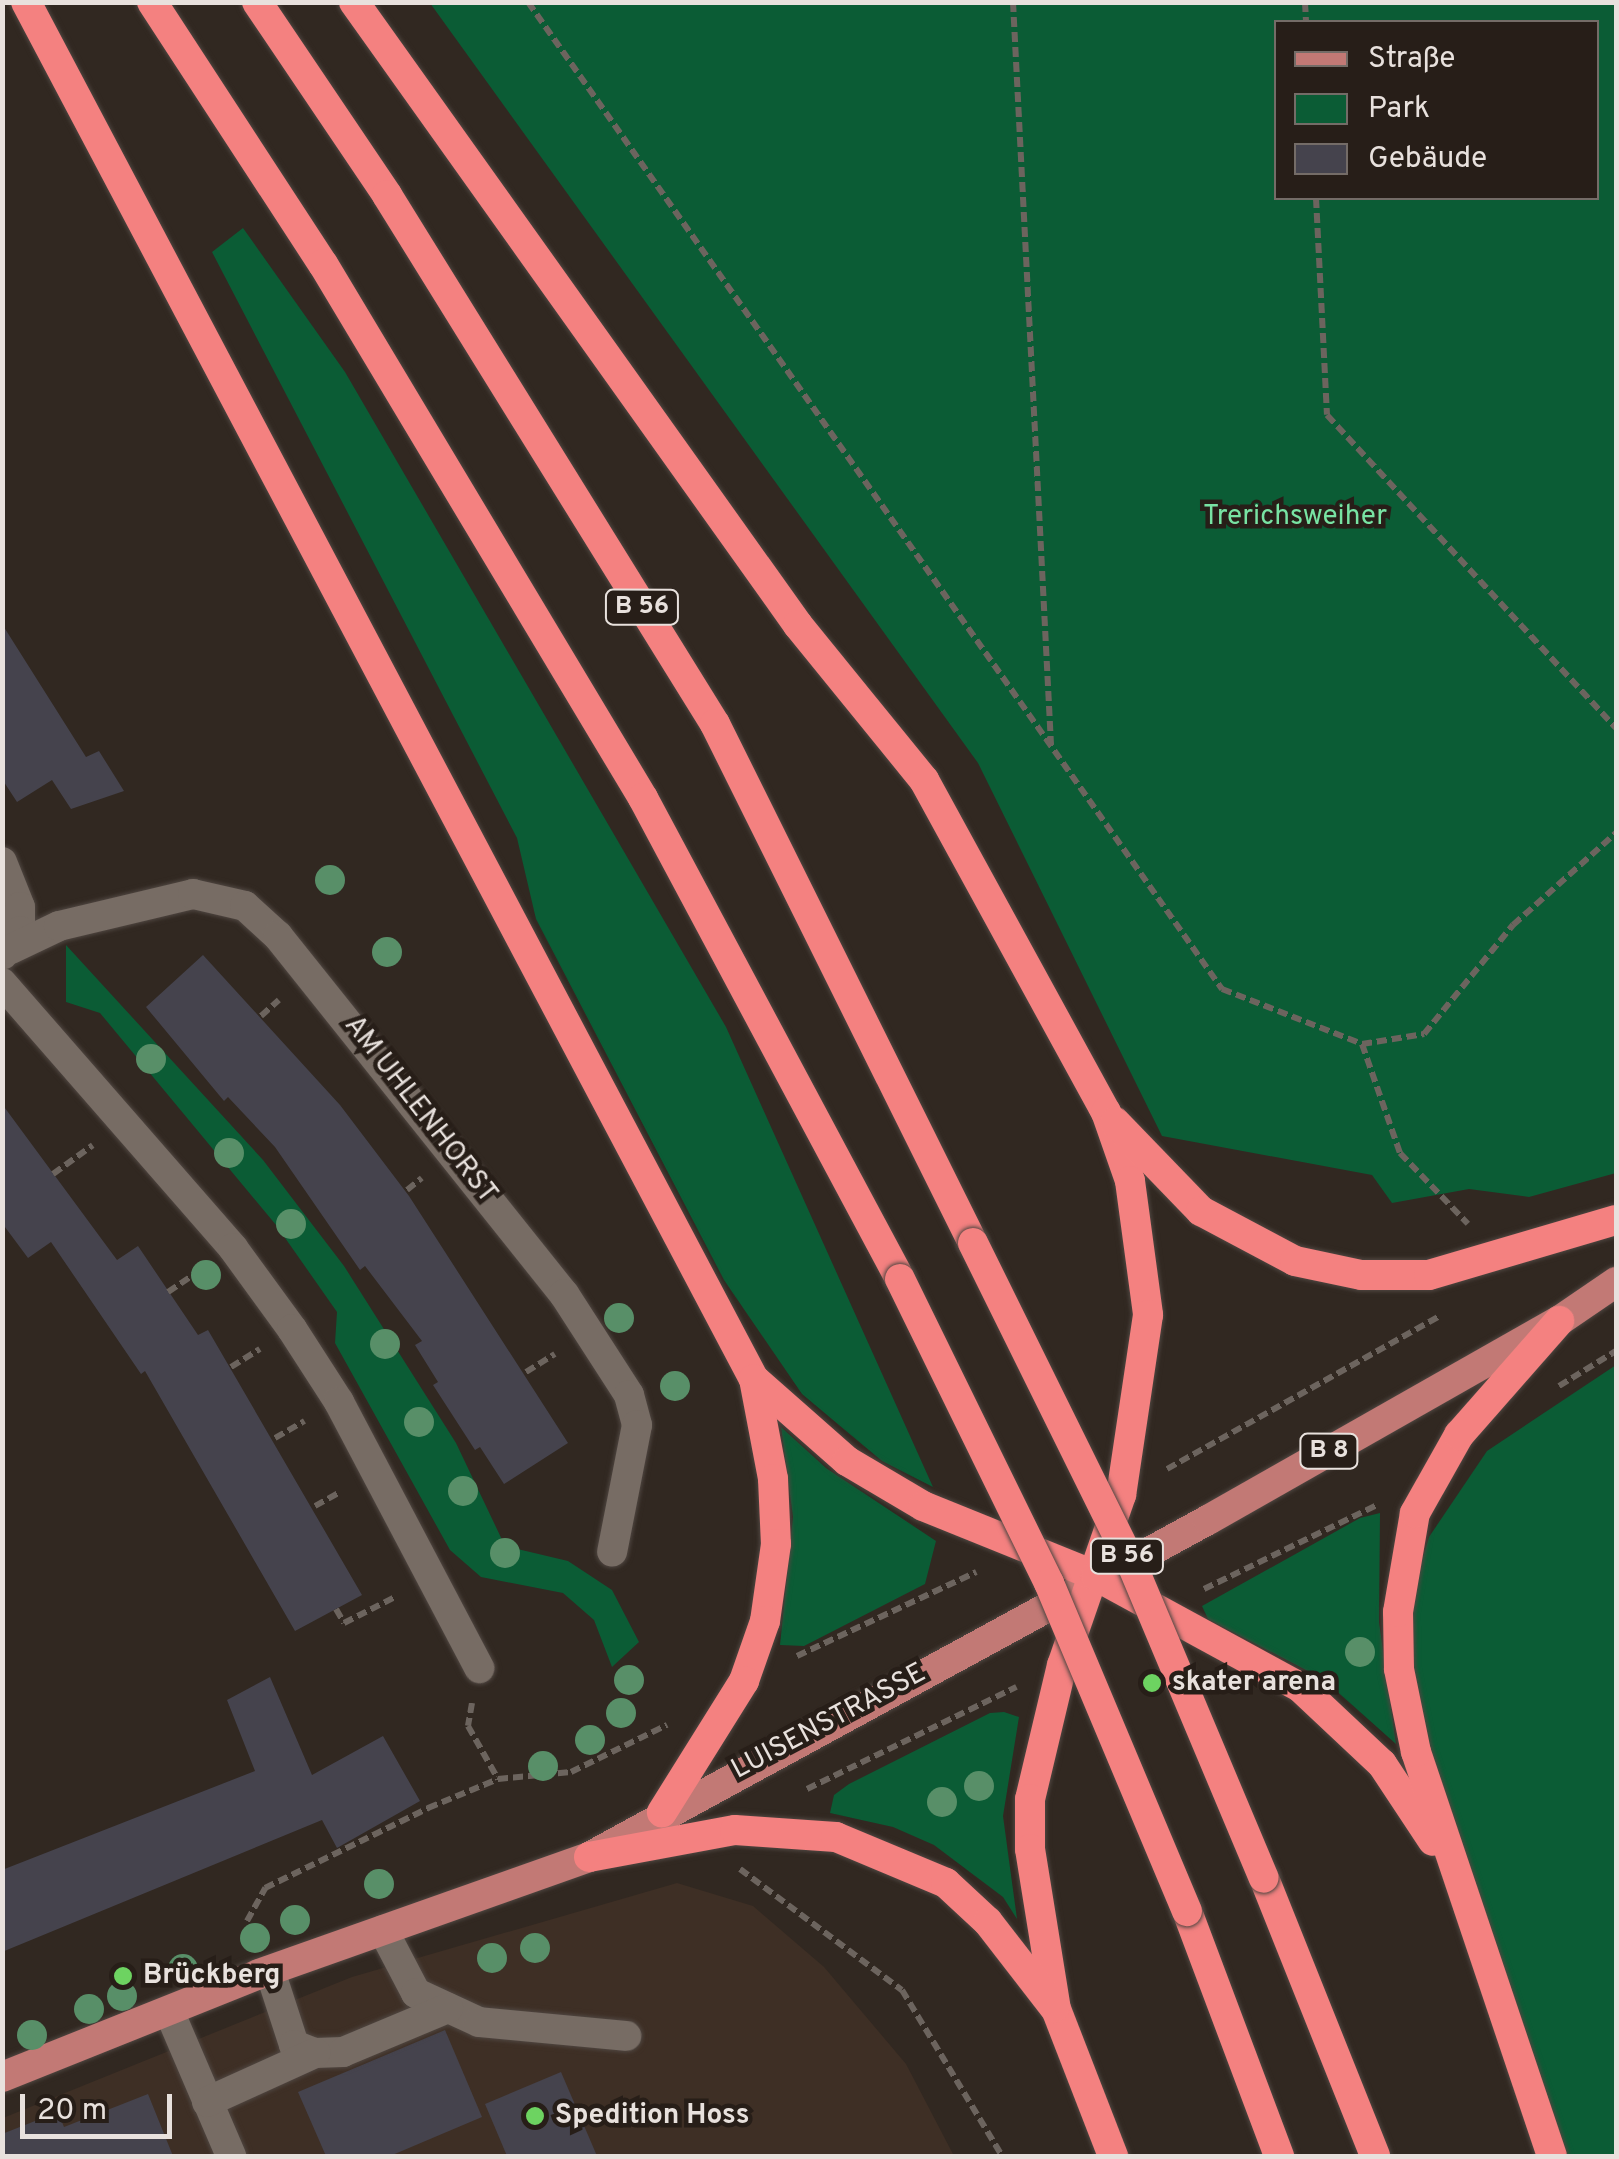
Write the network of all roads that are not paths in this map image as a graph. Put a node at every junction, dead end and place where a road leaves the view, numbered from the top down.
1 (26, 2) edge
2 (152, 2) edge
3 (256, 2) edge
4 (354, 2) edge
5 (2, 862) edge
6 (6, 952) edge
7 (2, 983) edge
8 (1106, 1112) junction
9 (1616, 1220) edge
10 (1616, 1282) edge
11 (1559, 1321) junction
12 (754, 1378) junction
13 (612, 1552) dead end
14 (1096, 1576) junction
15 (479, 1668) road end
16 (662, 1812) junction
17 (589, 1857) junction
18 (1458, 1878) junction
19 (383, 1930) junction
20 (270, 1971) junction
21 (448, 2008) junction
22 (1056, 2009) junction
23 (169, 2010) junction
24 (626, 2036) dead end
25 (316, 2053) junction
26 (2, 2077) edge
27 (207, 2102) junction
28 (230, 2156) edge
29 (1112, 2156) edge
30 (1279, 2156) edge
31 (1375, 2156) edge
32 (1552, 2156) edge

1 - 12 highway
2 - 30 highway, B 56, bridge
3 - 31 highway, B 56, bridge
4 - 8 highway
5 - 6 street, AM UHLENHORST
6 - 13 street, AM UHLENHORST
7 - 15 street
8 - 9 highway
8 - 14 highway
10 - 11 main road, LUISENSTRASSE / B 8
11 - 14 main road, LUISENSTRASSE / B 8
11 - 18 highway
12 - 14 highway
12 - 16 highway
14 - 16 main road, LUISENSTRASSE
14 - 18 highway
14 - 22 highway
16 - 17 main road, LUISENSTRASSE
17 - 19 main road, LUISENSTRASSE
17 - 22 highway
18 - 32 highway
19 - 20 main road, LUISENSTRASSE
19 - 21 street
20 - 23 main road, LUISENSTRASSE
20 - 25 street
21 - 24 street
21 - 25 street
22 - 29 highway
23 - 26 main road, LUISENSTRASSE
23 - 27 street
25 - 27 street
27 - 28 street

